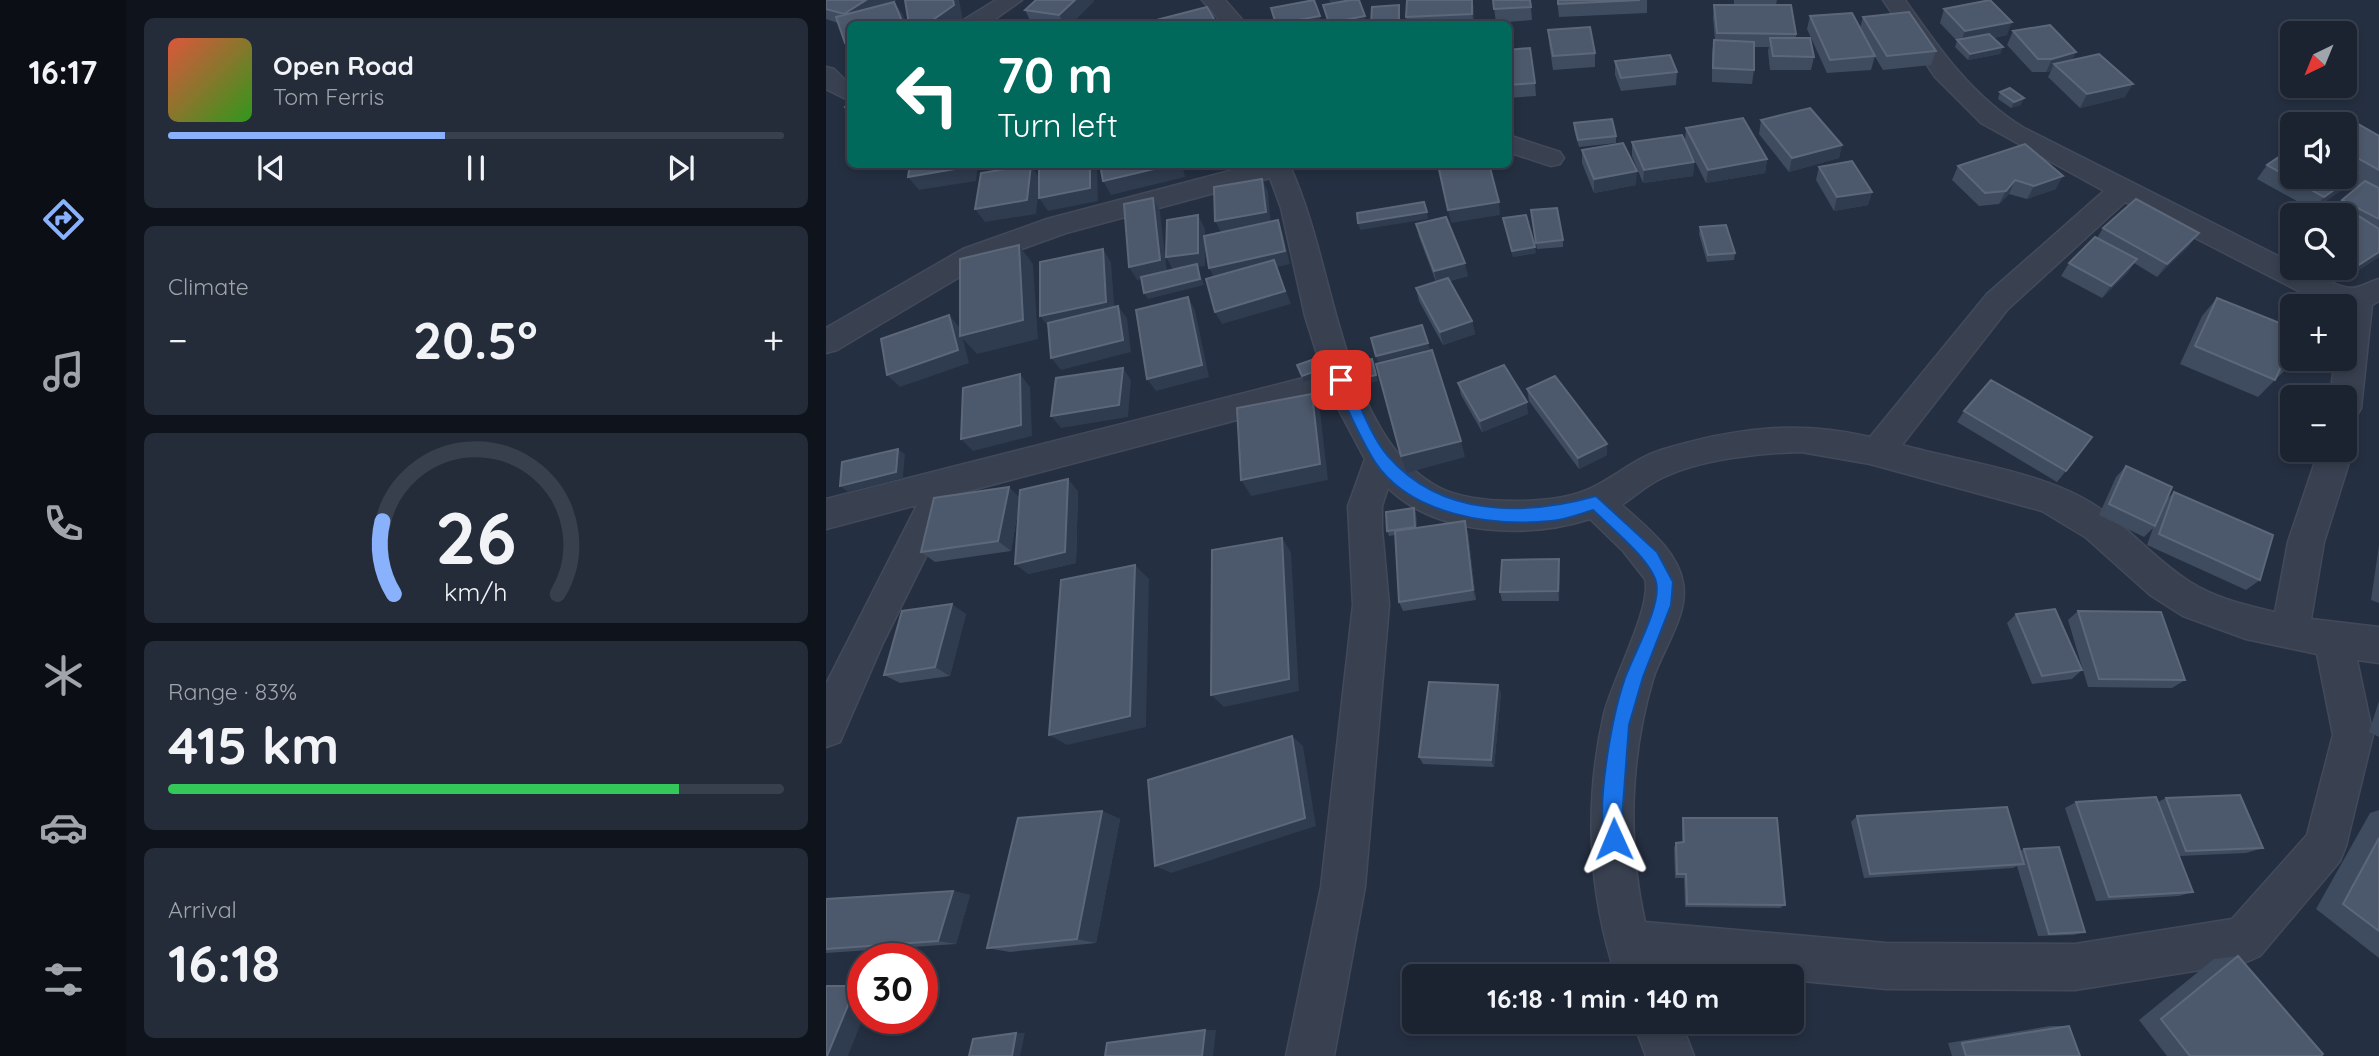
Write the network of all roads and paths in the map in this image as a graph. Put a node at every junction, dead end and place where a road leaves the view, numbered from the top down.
1 (1012, 0) edge
2 (1213, 0) edge
3 (1894, 0) edge
4 (978, 21) edge
5 (1232, 21) edge
6 (826, 74) edge
7 (847, 92) edge
8 (847, 103) edge
9 (826, 110) edge
10 (1512, 144) edge
11 (1551, 158) dead end
12 (1269, 168) edge
13 (1277, 168) edge
14 (2124, 188) junction
15 (2368, 294) edge
16 (826, 342) edge
17 (1341, 380) junction
18 (2350, 385) edge
19 (1878, 451) junction
20 (1381, 459) junction
21 (2332, 462) edge
22 (945, 484) junction
23 (1596, 503) junction
24 (826, 514) edge
25 (2290, 630) junction
26 (2333, 639) junction
27 (2379, 645) edge
28 (826, 728) edge
29 (1634, 960) edge
30 (1662, 1034) edge
31 (1310, 1056) edge
32 (1670, 1056) edge

1 - 4 street
2 - 5 street
3 - 14 street
6 - 7 street
8 - 9 street
10 - 11 street
12 - 16 street
13 - 17 street
14 - 15 street
14 - 19 street
15 - 18 street
17 - 20 street
17 - 22 street
19 - 23 street
19 - 25 street
20 - 23 street
20 - 31 street
21 - 25 street
22 - 24 street
22 - 28 street
23 - 29 street
25 - 26 street
26 - 27 street
26 - 29 street
30 - 32 street

